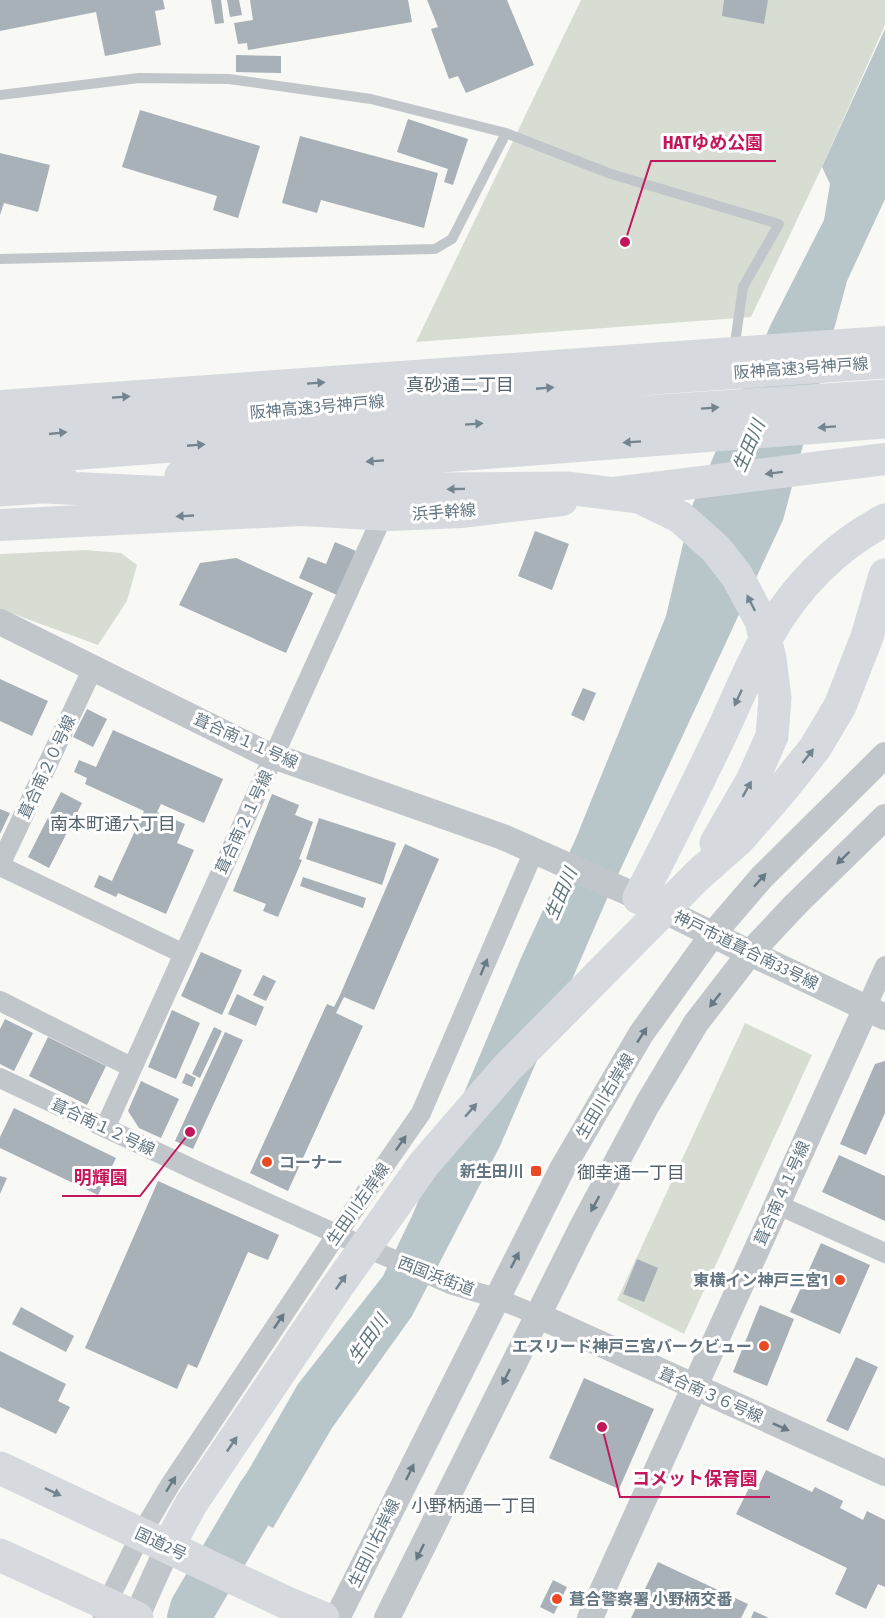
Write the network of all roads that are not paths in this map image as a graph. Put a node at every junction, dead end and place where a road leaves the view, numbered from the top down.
1 (0, 94) edge
2 (506, 133) junction
3 (0, 259) edge
4 (885, 342) edge
5 (737, 353) junction
6 (885, 362) edge
7 (885, 396) edge
8 (0, 406) edge
9 (885, 422) edge
10 (0, 438) edge
11 (0, 459) edge
12 (885, 459) edge
13 (45, 487) junction
14 (0, 490) edge
15 (383, 515) junction
16 (885, 520) edge
17 (0, 525) edge
18 (885, 575) edge
19 (0, 622) edge
20 (93, 669) junction
21 (885, 755) edge
22 (275, 757) junction
23 (885, 817) edge
24 (539, 853) junction
25 (0, 865) edge
26 (697, 876) junction
27 (633, 895) junction
28 (713, 934) junction
29 (750, 953) junction
30 (184, 954) junction
31 (885, 966) edge
32 (0, 1001) edge
33 (876, 1012) edge
34 (131, 1067) junction
35 (0, 1078) edge
36 (105, 1128) junction
37 (776, 1204) junction
38 (338, 1234) junction
39 (885, 1252) edge
40 (496, 1298) junction
41 (537, 1315) junction
42 (696, 1388) junction
43 (0, 1468) edge
44 (885, 1473) edge
45 (154, 1541) junction
46 (0, 1555) edge
47 (103, 1611) edge
48 (136, 1618) edge
49 (323, 1618) edge
50 (337, 1618) edge
51 (387, 1618) edge
52 (590, 1618) edge

1 - 2 lane
2 - 3 lane
2 - 5 lane
4 - 5 main road
8 -> 5 main road
10 -> 6 highway, 阪神高速3号神戸線
11 -> 7 highway
9 -> 13 highway
12 -> 15 main road, 浜手幹線
13 - 14 highway
26 -> 13 highway
15 -> 17 main road, 浜手幹線
15 - 22 street, 葺合南２１号線
16 -> 27 highway
26 -> 18 highway
19 - 20 street, 葺合南１１号線
20 - 22 street, 葺合南１１号線
20 - 25 street, 葺合南２０号線
28 -> 21 street, 生田川右岸線
22 - 24 street, 葺合南１１号線
22 - 30 street, 葺合南２１号線
23 -> 29 street
24 - 27 street, 葺合南１１号線
38 -> 24 street, 生田川左岸線
25 - 30 street
45 -> 26 highway
27 - 28 street, 神戸市道葺合南33号線
28 - 29 street, 神戸市道葺合南33号線
40 -> 28 street, 生田川右岸線
29 - 33 street, 神戸市道葺合南33号線
29 -> 41 street
30 - 34 street, 葺合南２１号線
31 - 33 street, 葺合南４１号線
32 - 34 street
33 - 37 street, 葺合南４１号線
34 - 36 street, 葺合南２１号線
35 - 36 street, 葺合南１２号線
36 - 38 street, 葺合南１２号線
37 - 39 street
37 - 42 street, 葺合南４１号線
38 - 40 street, 西国浜街道
45 -> 38 street, 生田川左岸線
40 - 41 street, 西国浜街道
50 -> 40 street, 生田川右岸線
41 - 42 street, 葺合南３６号線
41 -> 51 street
42 -> 44 street, 葺合南３６号線
42 - 52 street, 葺合南４１号線
43 -> 45 highway, 国道2号
45 - 47 street, 生田川左岸線
45 - 48 street
45 - 49 highway, 国道2号
46 - 47 highway
47 - 48 highway

